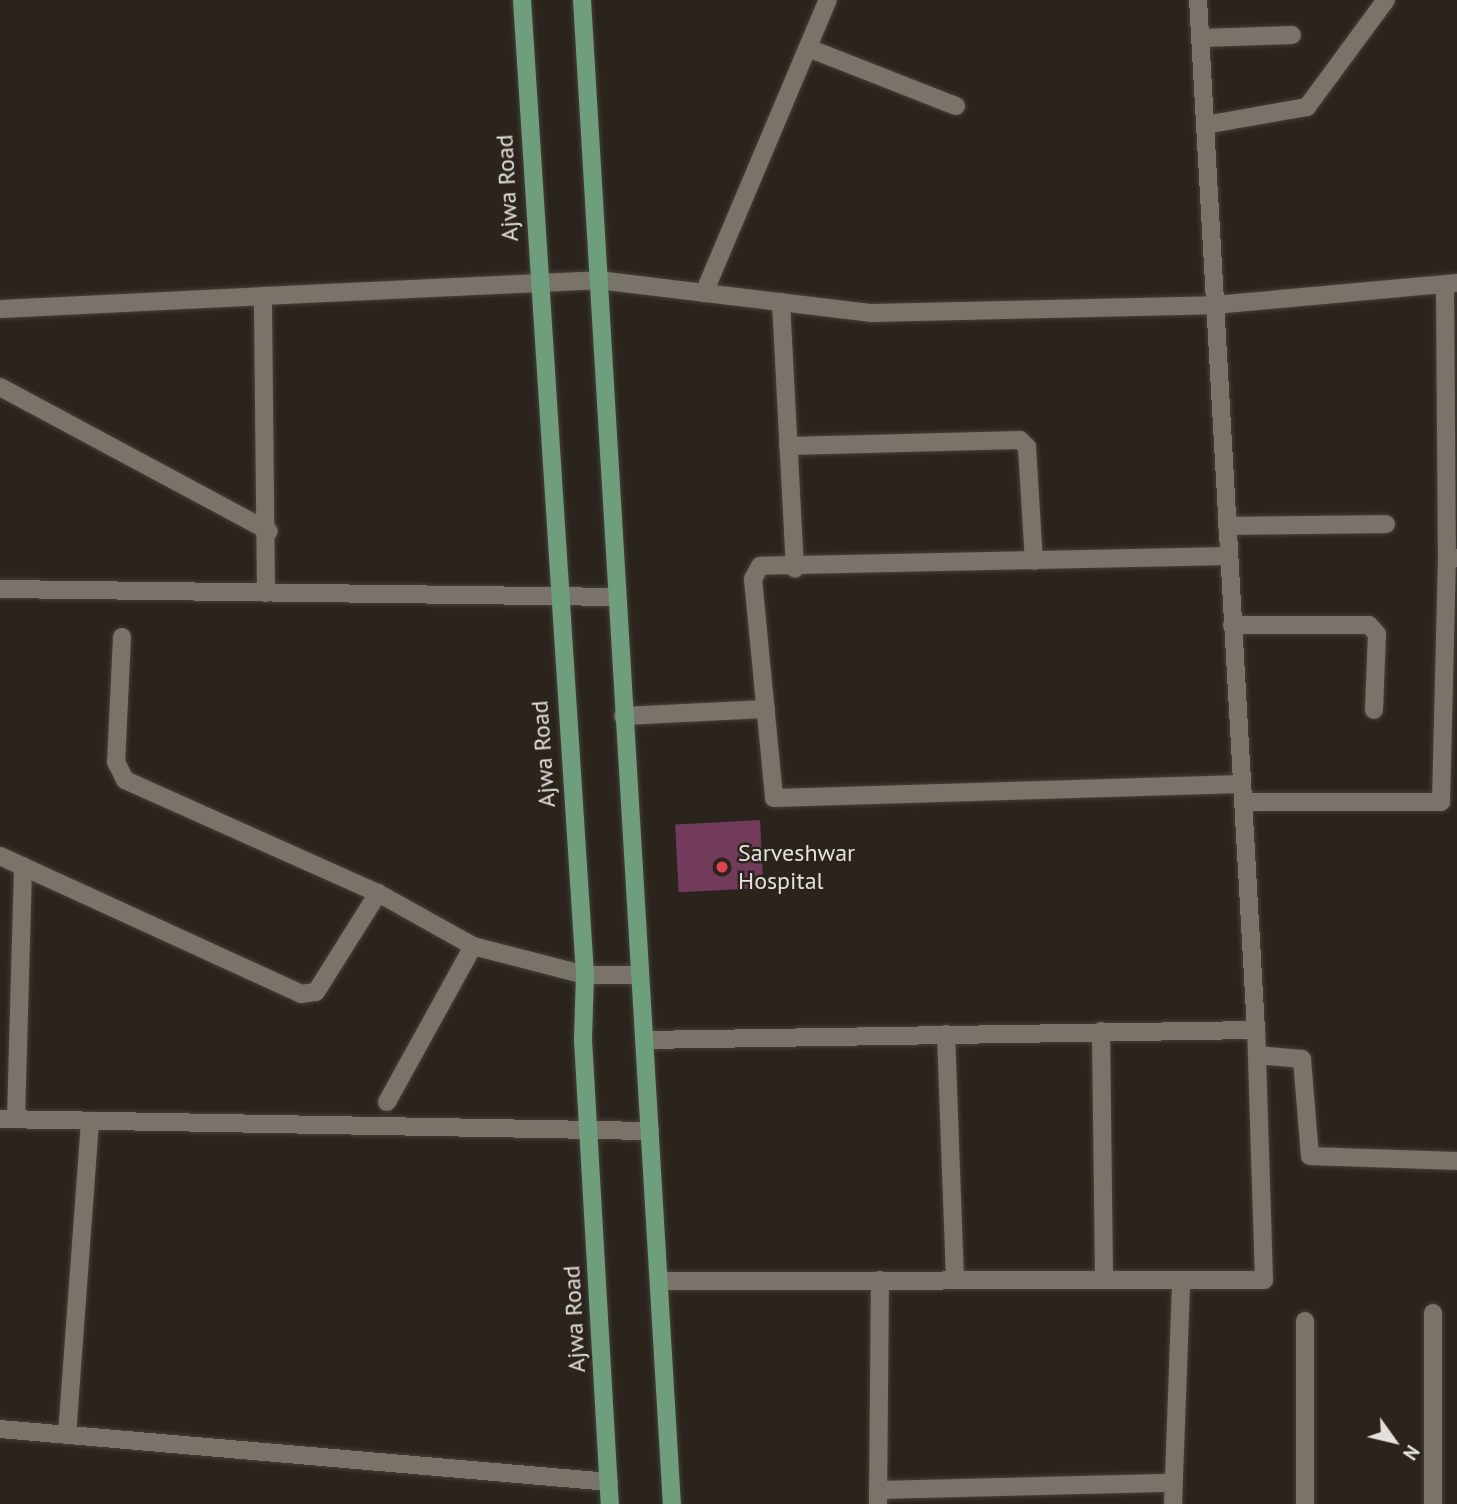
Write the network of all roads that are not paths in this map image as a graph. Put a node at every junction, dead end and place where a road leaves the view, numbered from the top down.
1 (522, 0) edge
2 (582, 0) edge
3 (828, 0) edge
4 (1198, 0) edge
5 (1385, 0) edge
6 (1292, 35) dead end
7 (1200, 38) junction
8 (808, 48) junction
9 (956, 106) dead end
10 (1205, 124) junction
11 (598, 280) junction
12 (1451, 284) edge
13 (537, 285) junction
14 (704, 293) junction
15 (263, 296) junction
16 (781, 302) junction
17 (1214, 305) junction
18 (0, 309) edge
19 (0, 387) edge
20 (788, 446) junction
21 (1386, 524) dead end
22 (1227, 526) junction
23 (269, 531) junction
24 (1229, 556) junction
25 (1452, 558) edge
26 (1034, 561) junction
27 (795, 569) junction
28 (0, 589) edge
29 (266, 593) junction
30 (616, 597) junction
31 (558, 598) junction
32 (1232, 625) junction
33 (122, 637) dead end
34 (766, 709) junction
35 (1374, 709) dead end
36 (623, 716) junction
37 (1242, 793) junction
38 (0, 856) edge
39 (23, 866) junction
40 (378, 893) junction
41 (473, 946) junction
42 (585, 975) junction
43 (639, 975) junction
44 (1256, 1030) junction
45 (1101, 1031) junction
46 (946, 1034) junction
47 (644, 1040) junction
48 (1257, 1055) junction
49 (387, 1102) dead end
50 (8, 1119) edge
51 (90, 1121) junction
52 (588, 1131) junction
53 (650, 1131) junction
54 (1457, 1161) edge
55 (1104, 1279) junction
56 (880, 1280) junction
57 (956, 1280) junction
58 (661, 1281) junction
59 (1181, 1281) junction
60 (1433, 1312) dead end
61 (1305, 1321) dead end
62 (0, 1429) edge
63 (66, 1435) junction
64 (609, 1482) junction
65 (1173, 1483) junction
66 (878, 1497) edge
67 (610, 1504) edge
68 (672, 1504) edge
69 (1172, 1504) edge
70 (1305, 1504) edge
71 (1433, 1504) edge

1 - 13 main road, Ajwa Road
2 - 11 main road
3 - 8 street
4 - 7 street
5 - 10 street
6 - 7 street
7 - 10 street
8 - 9 street
8 - 14 street
10 - 17 street
11 - 13 street
11 - 14 street
11 - 30 main road
12 - 17 street
12 - 25 street
13 - 15 street
13 - 31 main road, Ajwa Road
14 - 16 street
15 - 18 street
15 - 23 street
16 - 17 street
16 - 20 street
17 - 22 street
19 - 23 street
20 - 26 street
20 - 27 street
21 - 22 street
22 - 24 street
23 - 29 street
24 - 26 street
24 - 32 street
25 - 37 street
26 - 27 street
27 - 34 street
28 - 29 street
29 - 31 street
30 - 31 street
30 - 36 main road
31 - 42 main road, Ajwa Road
32 - 35 street
32 - 37 street
33 - 40 street
34 - 36 street
34 - 37 street
36 - 43 main road
37 - 44 street
38 - 39 street
39 - 40 street
39 - 50 street
40 - 41 street
41 - 42 street
41 - 49 street
42 - 43 street
42 - 52 main road, Ajwa Road
43 - 47 main road
44 - 45 street
44 - 48 street
45 - 46 street
45 - 55 street
46 - 47 street
46 - 57 street
47 - 53 main road
48 - 54 street
48 - 59 street
50 - 51 street
51 - 52 street
51 - 63 street
52 - 53 street
52 - 64 main road, Ajwa Road
53 - 58 main road
55 - 57 street
55 - 59 street
56 - 57 street
56 - 58 street
56 - 66 street
58 - 68 main road
59 - 65 street
60 - 71 street
61 - 70 street
62 - 63 street
63 - 64 street
64 - 67 main road, Ajwa Road
65 - 66 street
65 - 69 street

